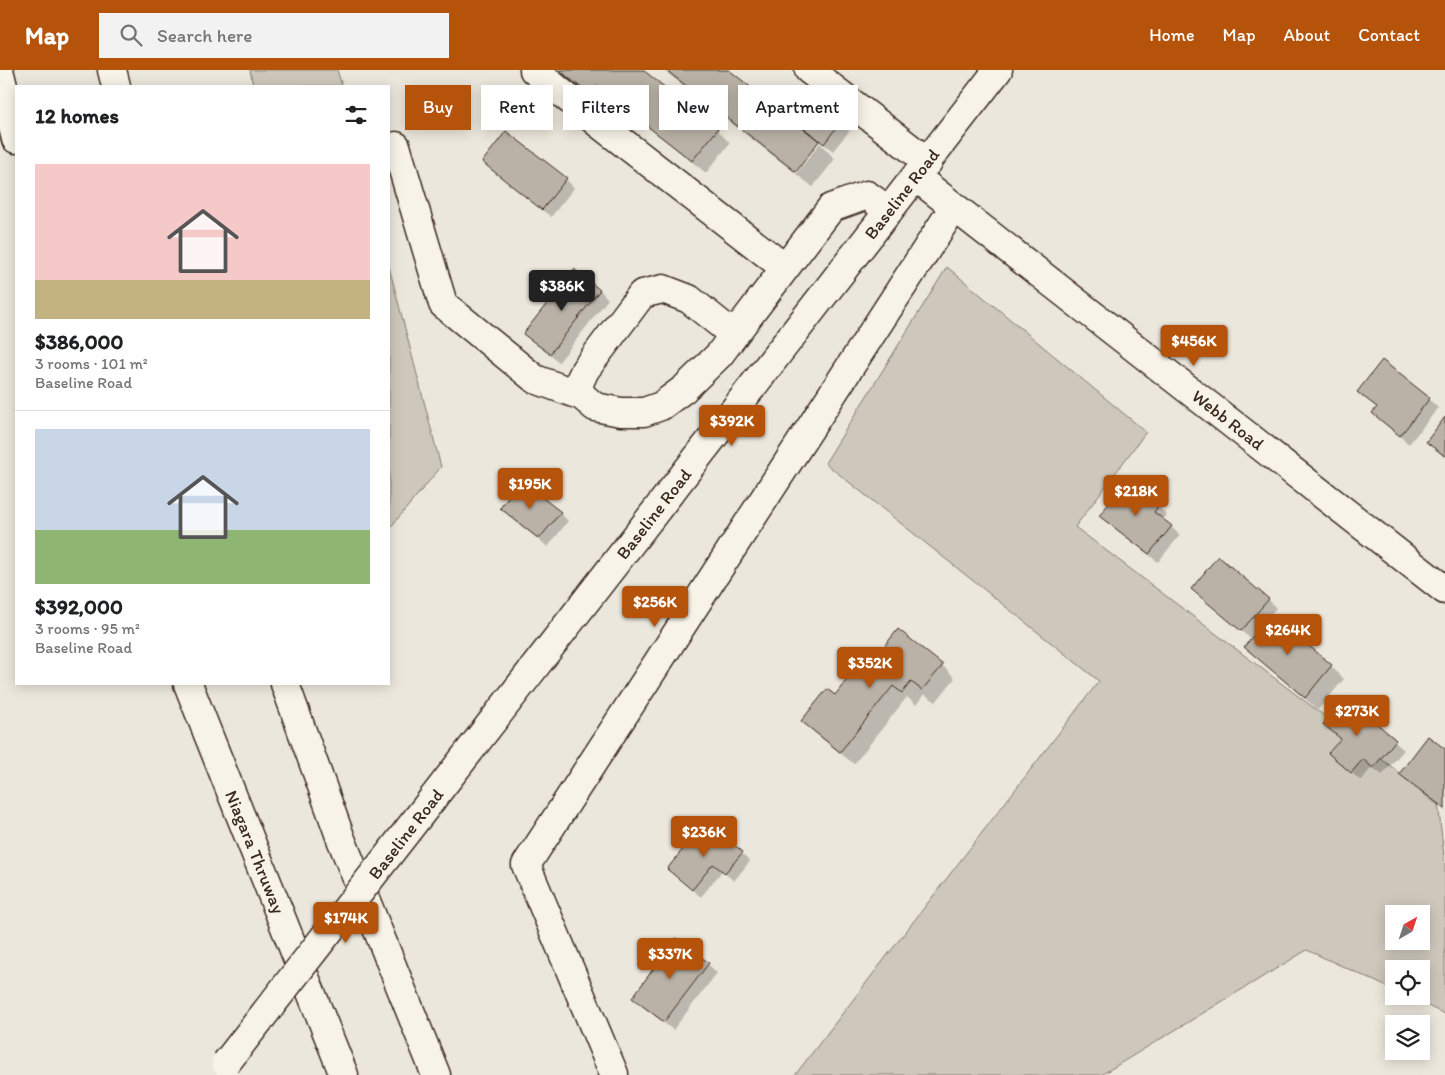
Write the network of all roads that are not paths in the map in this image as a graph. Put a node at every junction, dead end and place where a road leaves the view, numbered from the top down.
1 (112, 70) edge
2 (534, 70) edge
3 (809, 70) edge
4 (998, 70) edge
5 (0, 74) edge
6 (116, 85) edge
7 (15, 135) edge
8 (396, 146) dead end
9 (922, 170) junction
10 (954, 207) junction
11 (889, 211) junction
12 (785, 268) junction
13 (734, 335) junction
14 (582, 396) junction
15 (1445, 590) edge
16 (188, 685) edge
17 (284, 685) edge
18 (221, 1069) edge
19 (614, 1074) edge
20 (344, 1075) edge
21 (436, 1075) edge

1 - 6 main road
2 - 12 main road
3 - 9 main road, Webb Road
4 - 9 main road, Baseline Road
5 - 7 main road
8 - 14 main road
9 - 10 main road, Webb Road
9 - 11 main road, Baseline Road
10 - 15 main road, Webb Road
10 - 19 main road
11 - 12 main road
11 - 18 main road, Baseline Road, bridge
12 - 13 main road
13 - 14 main road
13 - 14 main road
16 - 20 main road, Niagara Thruway
17 - 21 main road

